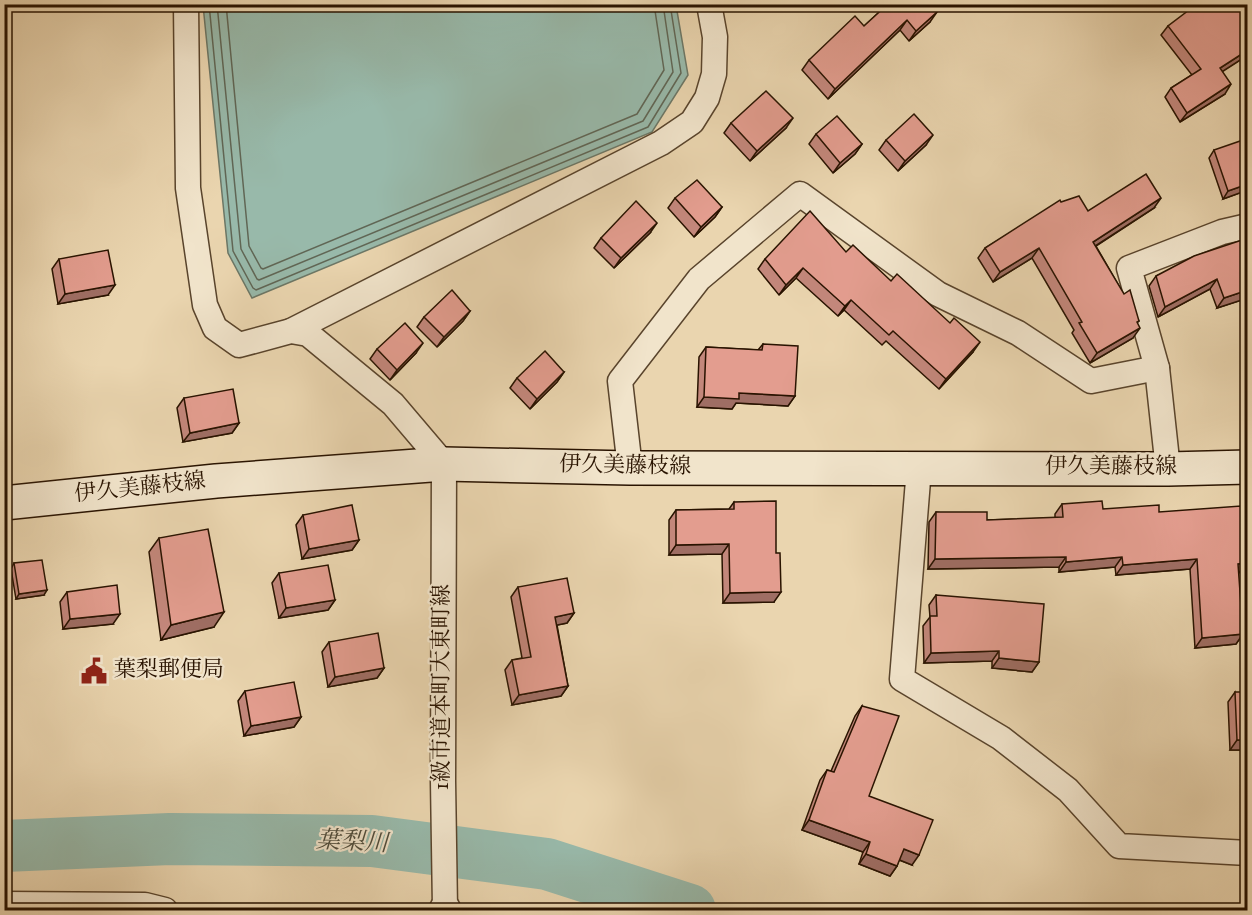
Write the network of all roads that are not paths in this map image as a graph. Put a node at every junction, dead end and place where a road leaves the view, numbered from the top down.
1 (186, 4) edge
2 (709, 4) edge
3 (1248, 226) edge
4 (291, 332) junction
5 (1157, 368) junction
6 (444, 464) junction
7 (1248, 467) edge
8 (630, 468) junction
9 (919, 468) junction
10 (1168, 469) junction
11 (4, 503) edge
12 (1248, 853) edge
13 (4, 904) edge
14 (165, 910) edge
15 (445, 910) edge

1 - 4 street
2 - 4 street
3 - 5 street
4 - 6 street
5 - 8 street
5 - 10 street
6 - 8 main road, 伊久美藤枝線
6 - 11 main road, 伊久美藤枝線
6 - 15 street, 1級市道本町大東町線
7 - 10 main road, 伊久美藤枝線
8 - 9 main road, 伊久美藤枝線
9 - 10 main road, 伊久美藤枝線
9 - 12 street
13 - 14 street

